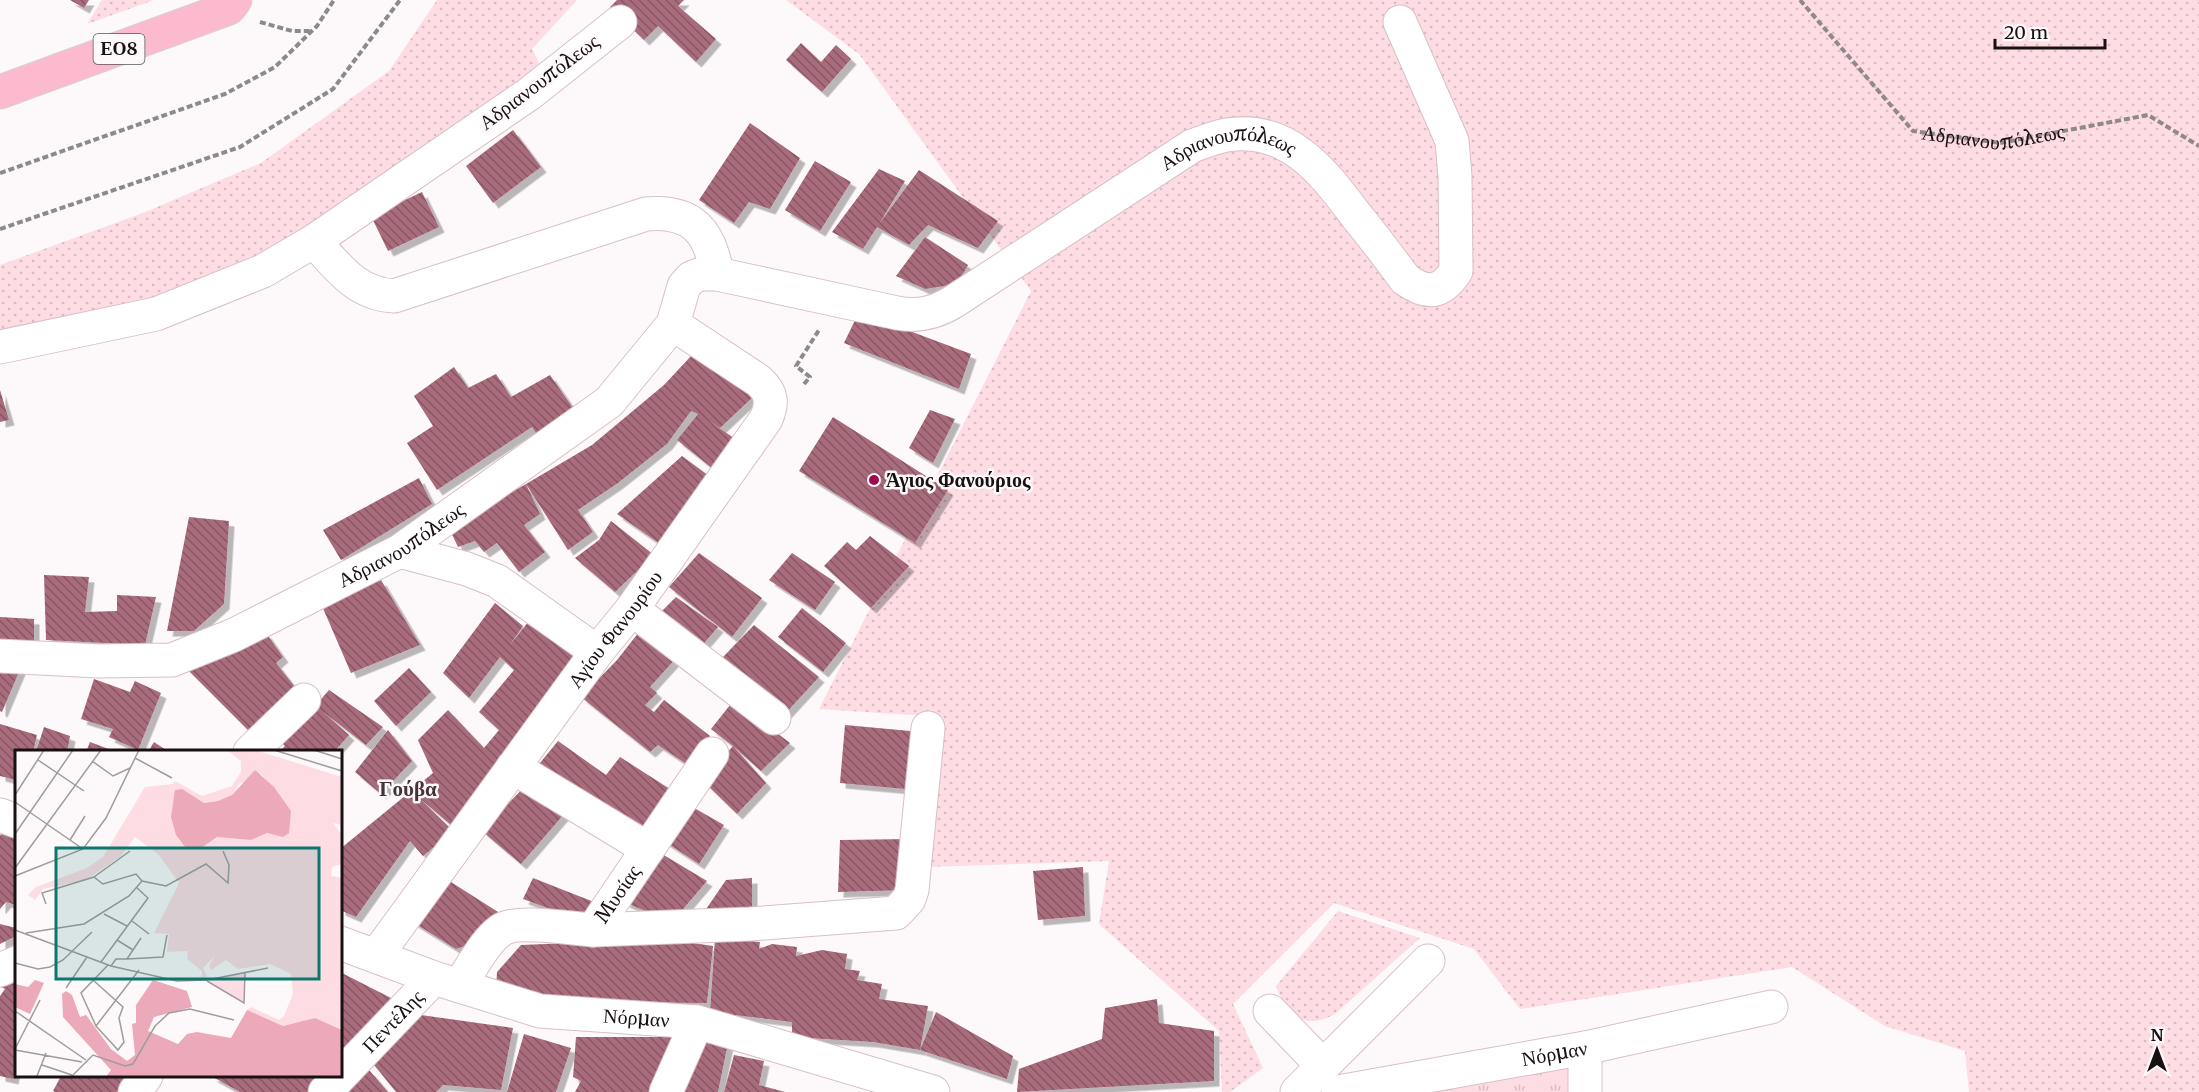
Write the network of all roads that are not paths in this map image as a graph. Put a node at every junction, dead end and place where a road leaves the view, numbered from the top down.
1 (227, 3) edge
2 (620, 22) dead end
3 (1400, 22) dead end
4 (0, 92) edge
5 (314, 241) junction
6 (717, 274) junction
7 (673, 324) junction
8 (0, 347) edge
9 (400, 551) junction
10 (632, 609) junction
11 (597, 652) junction
12 (0, 656) edge
13 (304, 700) dead end
14 (774, 718) dead end
15 (928, 728) dead end
16 (252, 750) edge
17 (712, 753) dead end
18 (513, 767) junction
19 (0, 815) edge
20 (15, 821) edge
21 (648, 849) junction
22 (593, 930) junction
23 (342, 944) edge
24 (376, 956) junction
25 (1428, 961) dead end
26 (15, 963) edge
27 (0, 970) edge
28 (447, 982) junction
29 (1771, 1007) dead end
30 (1270, 1011) dead end
31 (697, 1022) junction
32 (1585, 1048) junction
33 (145, 1077) edge
34 (342, 1077) edge
35 (342, 1077) edge
36 (1330, 1079) edge
37 (135, 1092) edge
38 (325, 1092) edge
39 (666, 1092) edge
40 (933, 1092) edge
41 (1297, 1092) edge
42 (1585, 1092) edge

1 - 4 main road, ΕΟ8
2 - 5 street, Αδριανουπόλεως
3 - 6 street, Αδριανουπόλεως
5 - 6 street
5 - 8 street, Αδριανουπόλεως
6 - 7 street, Αδριανουπόλεως
7 - 9 street, Αδριανουπόλεως
7 - 10 street, Αγίου Φανουρίου
9 - 11 street
9 - 12 street, Αδριανουπόλεως
10 - 11 street, Αγίου Φανουρίου
10 - 14 street
11 - 18 street, Αγίου Φανουρίου
13 - 16 street
15 - 22 street
17 - 21 street, Μυσίας
18 - 21 street
18 - 24 street, Αγίου Φανουρίου
19 - 20 street
21 - 22 street, Μυσίας
22 - 28 street, Μυσίας
23 - 24 street, Νόρμαν
24 - 28 street, Νόρμαν
25 - 36 street
26 - 27 street
28 - 31 street, Νόρμαν
28 - 34 street, Πεντέλης
29 - 32 street, Νόρμαν
30 - 36 street
31 - 39 street
31 - 40 street, Νόρμαν
32 - 36 street, Νόρμαν
32 - 42 street
33 - 37 street
35 - 38 street, Πεντέλης
36 - 41 street

